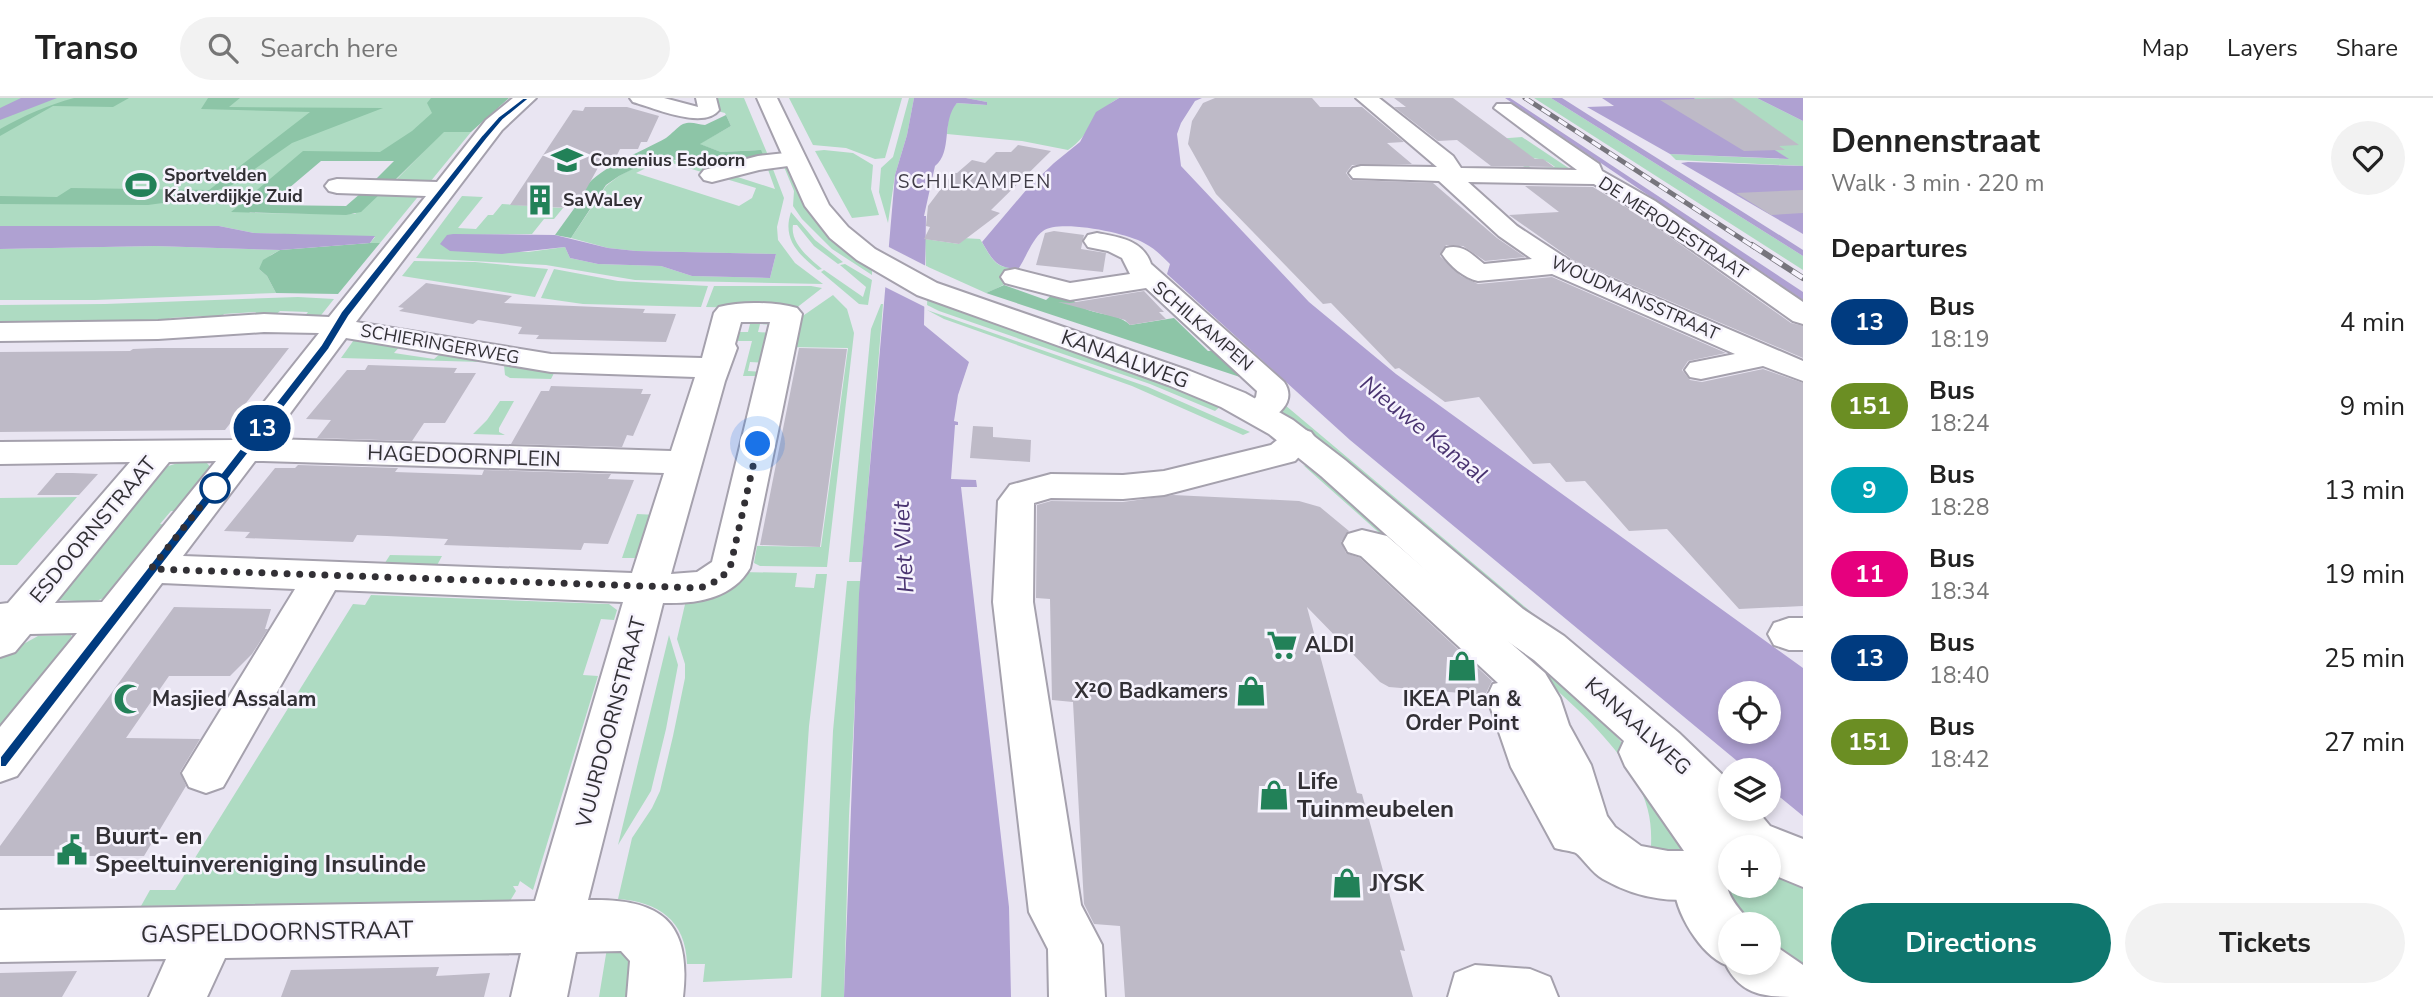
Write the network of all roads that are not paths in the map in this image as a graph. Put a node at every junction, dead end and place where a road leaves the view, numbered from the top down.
1 (526, 98) edge
2 (640, 98) edge
3 (706, 98) edge
4 (767, 98) edge
5 (1366, 98) edge
6 (1504, 108) dead end
7 (1425, 120) dead end
8 (794, 159) junction
9 (1361, 173) dead end
10 (712, 175) dead end
11 (1588, 175) junction
12 (1492, 176) junction
13 (1455, 181) junction
14 (1547, 182) junction
15 (337, 186) dead end
16 (444, 189) junction
17 (1097, 241) dead end
18 (1455, 254) dead end
19 (1558, 265) junction
20 (1014, 277) dead end
21 (1153, 279) junction
22 (1803, 315) edge
23 (338, 327) junction
24 (0, 332) edge
25 (1767, 356) junction
26 (713, 368) junction
27 (1701, 370) dead end
28 (1803, 372) edge
29 (1258, 413) junction
30 (1299, 439) junction
31 (244, 450) junction
32 (159, 451) junction
33 (0, 453) edge
34 (685, 463) junction
35 (1362, 543) dead end
36 (151, 569) junction
37 (323, 576) junction
38 (648, 588) junction
39 (113, 617) junction
40 (6, 626) edge
41 (0, 762) edge
42 (206, 774) dead end
43 (1781, 854) edge
44 (1803, 863) edge
45 (1739, 912) edge
46 (1718, 915) edge
47 (554, 928) junction
48 (209, 934) junction
49 (0, 936) edge
50 (177, 997) edge
51 (539, 997) edge
52 (655, 997) edge
53 (1077, 997) edge
54 (1476, 997) edge
55 (1530, 997) edge

1 - 16 street
2 - 3 street
4 - 8 street, KANAALWEG
5 - 13 street, WOUDMANSSTRAAT
6 - 11 street
7 - 12 street
8 - 10 street
8 - 29 street, KANAALWEG
9 - 13 street
11 - 14 street, DE MERODESTRAAT
11 - 22 street, DE MERODESTRAAT
12 - 13 street, DE MERODESTRAAT
12 - 14 street, DE MERODESTRAAT
13 - 14 street
13 - 19 street, WOUDMANSSTRAAT
15 - 16 street
16 - 23 street
17 - 21 street
18 - 19 street
19 - 25 street, WOUDMANSSTRAAT
20 - 21 street, SCHILKAMPEN
21 - 29 street, SCHILKAMPEN
23 - 24 street, SCHIERINGERWEG
23 - 26 street, SCHIERINGERWEG
23 - 31 street
25 - 27 street
25 - 28 street, WOUDMANSSTRAAT
26 - 34 street, VUURDOORNSTRAAT
26 - 38 street, VUURDOORNSTRAAT
29 - 30 street, KANAALWEG
30 - 45 street, KANAALWEG
30 - 53 street
31 - 32 street, HAGEDOORNPLEIN
31 - 34 street, HAGEDOORNPLEIN
31 - 36 street
32 - 33 street, HAGEDOORNPLEIN
32 - 40 street, ESDOORNSTRAAT
34 - 38 street, VUURDOORNSTRAAT
35 - 46 street
36 - 37 street
36 - 39 street
37 - 38 street
37 - 42 street
38 - 47 street, VUURDOORNSTRAAT
39 - 40 street
39 - 41 street
43 - 44 street
47 - 48 street, GASPELDOORNSTRAAT
47 - 51 street, VUURDOORNSTRAAT
47 - 52 street, GASPELDOORNSTRAAT
48 - 49 street, GASPELDOORNSTRAAT
48 - 50 street
54 - 55 street

